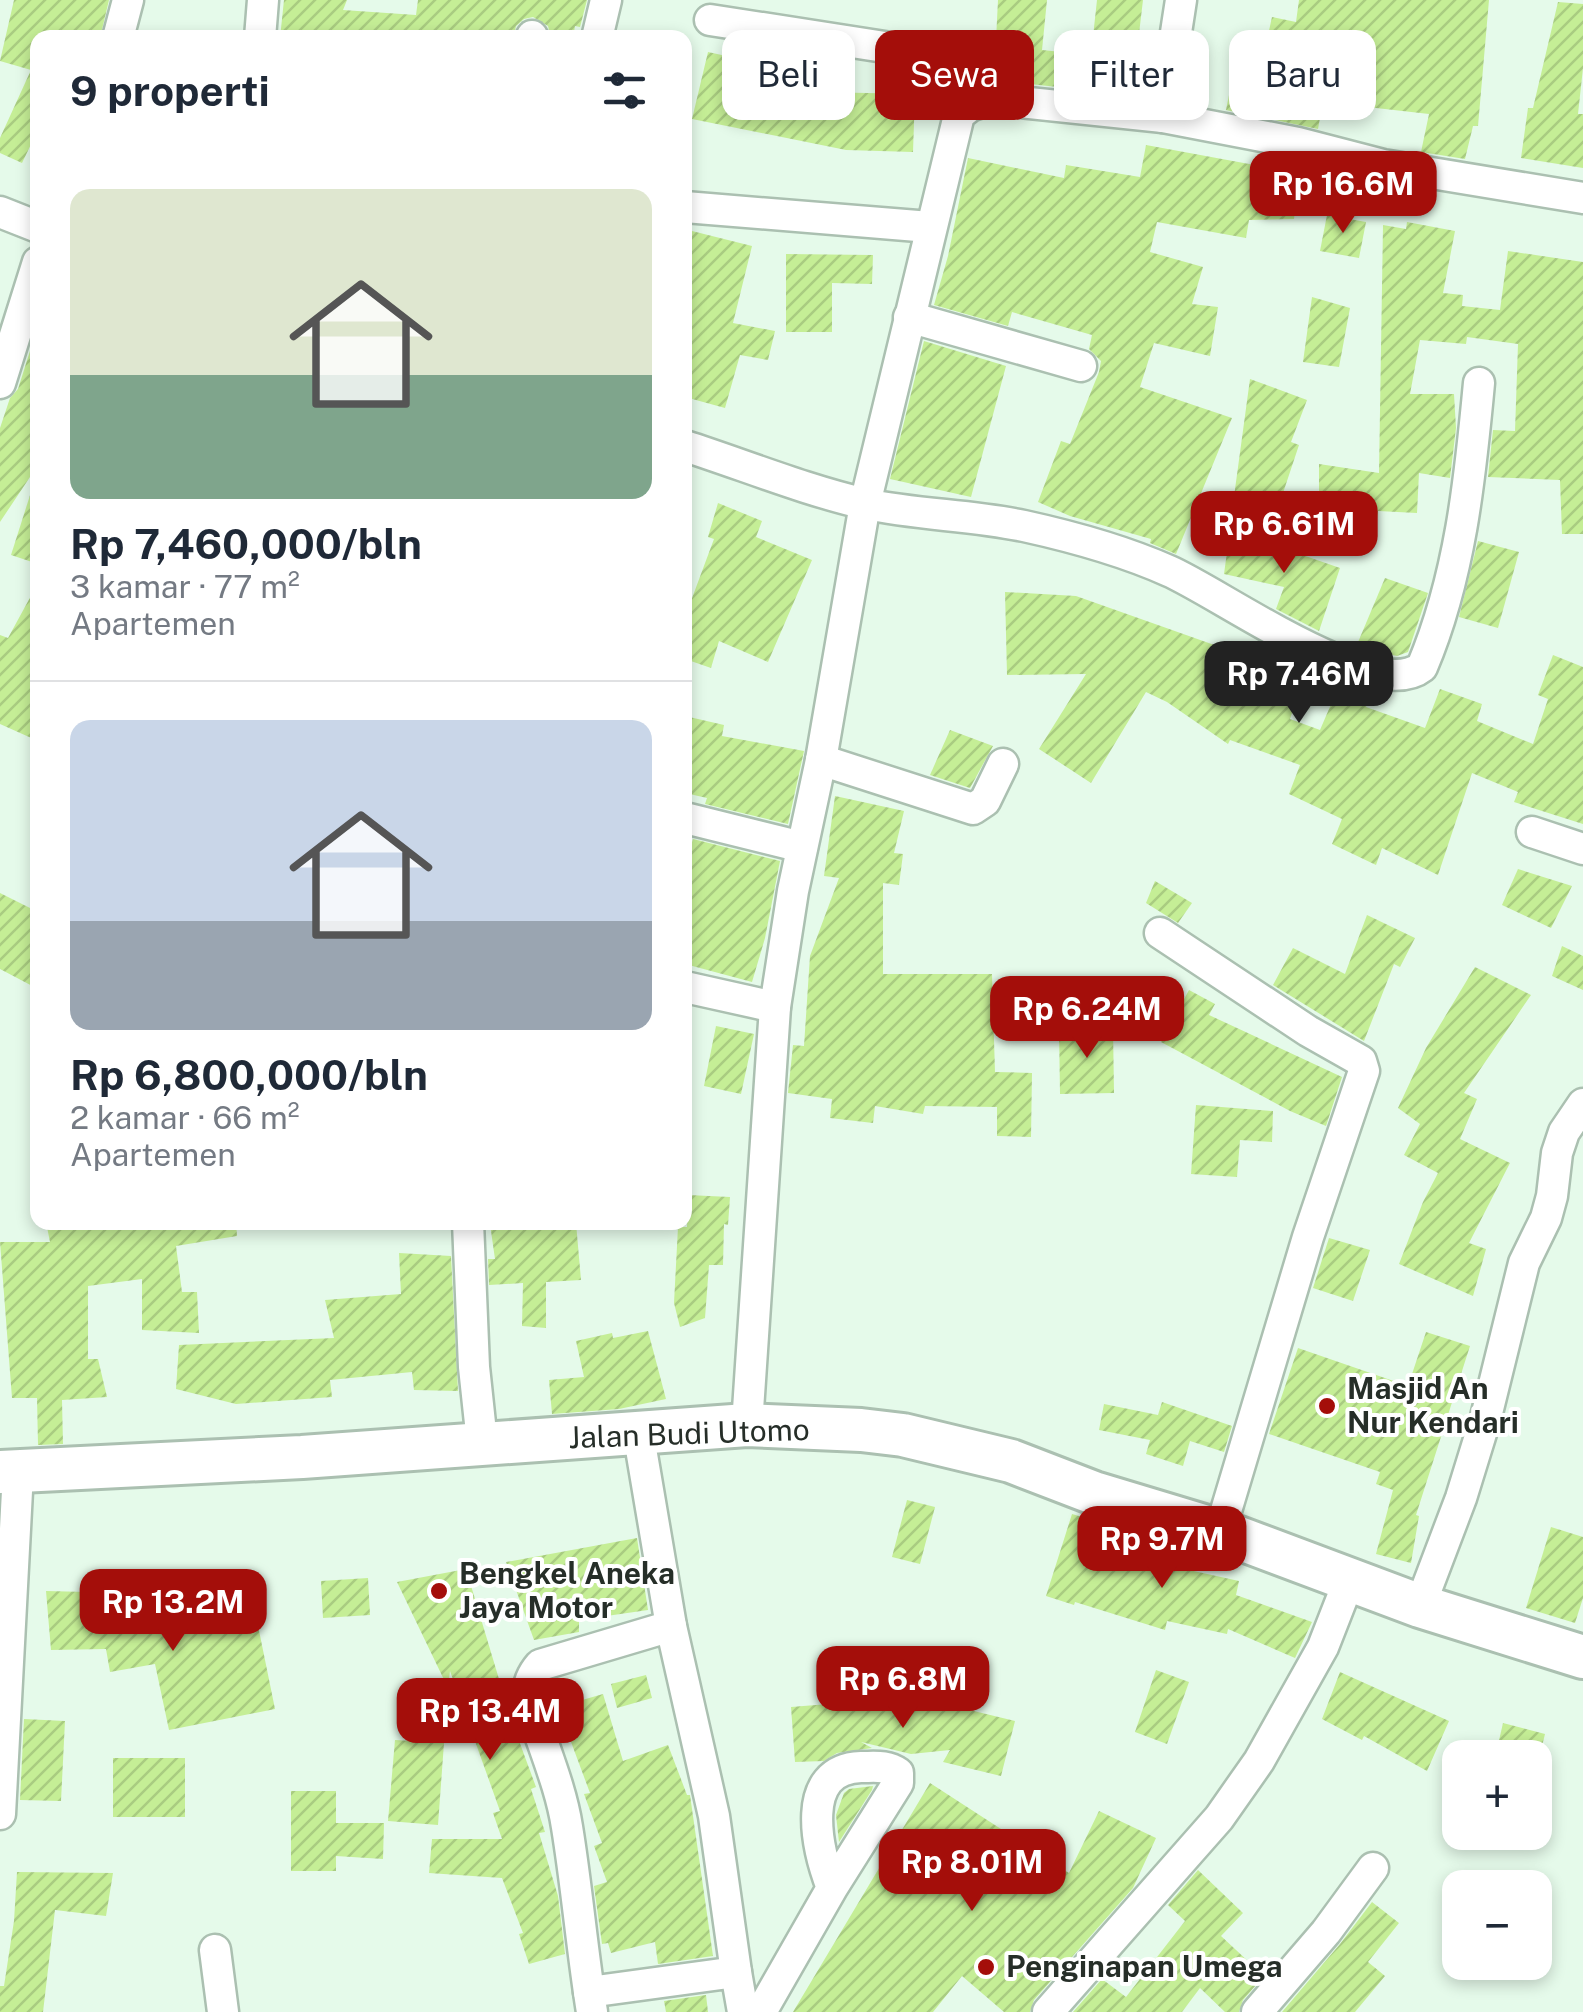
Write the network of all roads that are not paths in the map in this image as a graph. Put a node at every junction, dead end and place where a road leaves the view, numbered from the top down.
1 (128, 0) edge
2 (263, 0) edge
3 (606, 0) edge
4 (1181, 0) edge
5 (710, 20) dead end
6 (120, 30) edge
7 (261, 30) edge
8 (599, 30) edge
9 (1176, 30) edge
10 (875, 46) edge
11 (957, 120) edge
12 (1179, 120) edge
13 (1583, 198) edge
14 (692, 208) edge
15 (0, 212) edge
16 (30, 224) edge
17 (930, 227) junction
18 (30, 287) edge
19 (909, 317) junction
20 (1080, 366) dead end
21 (0, 383) edge
22 (1479, 383) dead end
23 (692, 448) edge
24 (865, 504) junction
25 (821, 760) junction
26 (1004, 764) dead end
27 (692, 820) edge
28 (1532, 832) dead end
29 (802, 847) junction
30 (1583, 849) edge
31 (1160, 933) dead end
32 (692, 989) edge
33 (775, 1007) junction
34 (1583, 1104) edge
35 (468, 1230) edge
36 (747, 1425) junction
37 (638, 1431) junction
38 (482, 1442) junction
39 (9, 1472) edge
40 (1220, 1531) junction
41 (1350, 1578) junction
42 (1420, 1606) junction
43 (671, 1626) junction
44 (1583, 1658) edge
45 (0, 1814) edge
46 (1373, 1868) dead end
47 (832, 1888) dead end
48 (214, 1950) dead end
49 (736, 1972) junction
50 (591, 2002) edge
51 (223, 2012) edge
52 (742, 2012) edge
53 (761, 2012) edge
54 (1048, 2012) edge
55 (1257, 2012) edge

1 - 6 street
2 - 7 street
3 - 8 street
4 - 9 street
5 - 10 street
11 - 17 street
12 - 13 street
14 - 17 street
15 - 16 street
17 - 19 street
18 - 21 street
19 - 20 street
19 - 24 street
22 - 24 street
23 - 24 street
24 - 25 street
25 - 26 street
25 - 29 street
27 - 29 street
28 - 30 street
29 - 33 street
31 - 40 street
32 - 33 street
33 - 36 street
34 - 42 street
35 - 38 street
36 - 37 main road, Jalan Budi Utomo
36 - 40 main road, Jalan Budi Utomo
37 - 38 main road, Jalan Budi Utomo
37 - 43 street
38 - 39 main road, Jalan Budi Utomo
39 - 45 street
40 - 41 main road, Jalan Budi Utomo
41 - 42 main road, Jalan Budi Utomo
41 - 54 street
42 - 44 main road, Jalan Budi Utomo
43 - 49 street
43 - 50 street
46 - 55 street
47 - 53 street
48 - 51 street
49 - 50 street
49 - 52 street

